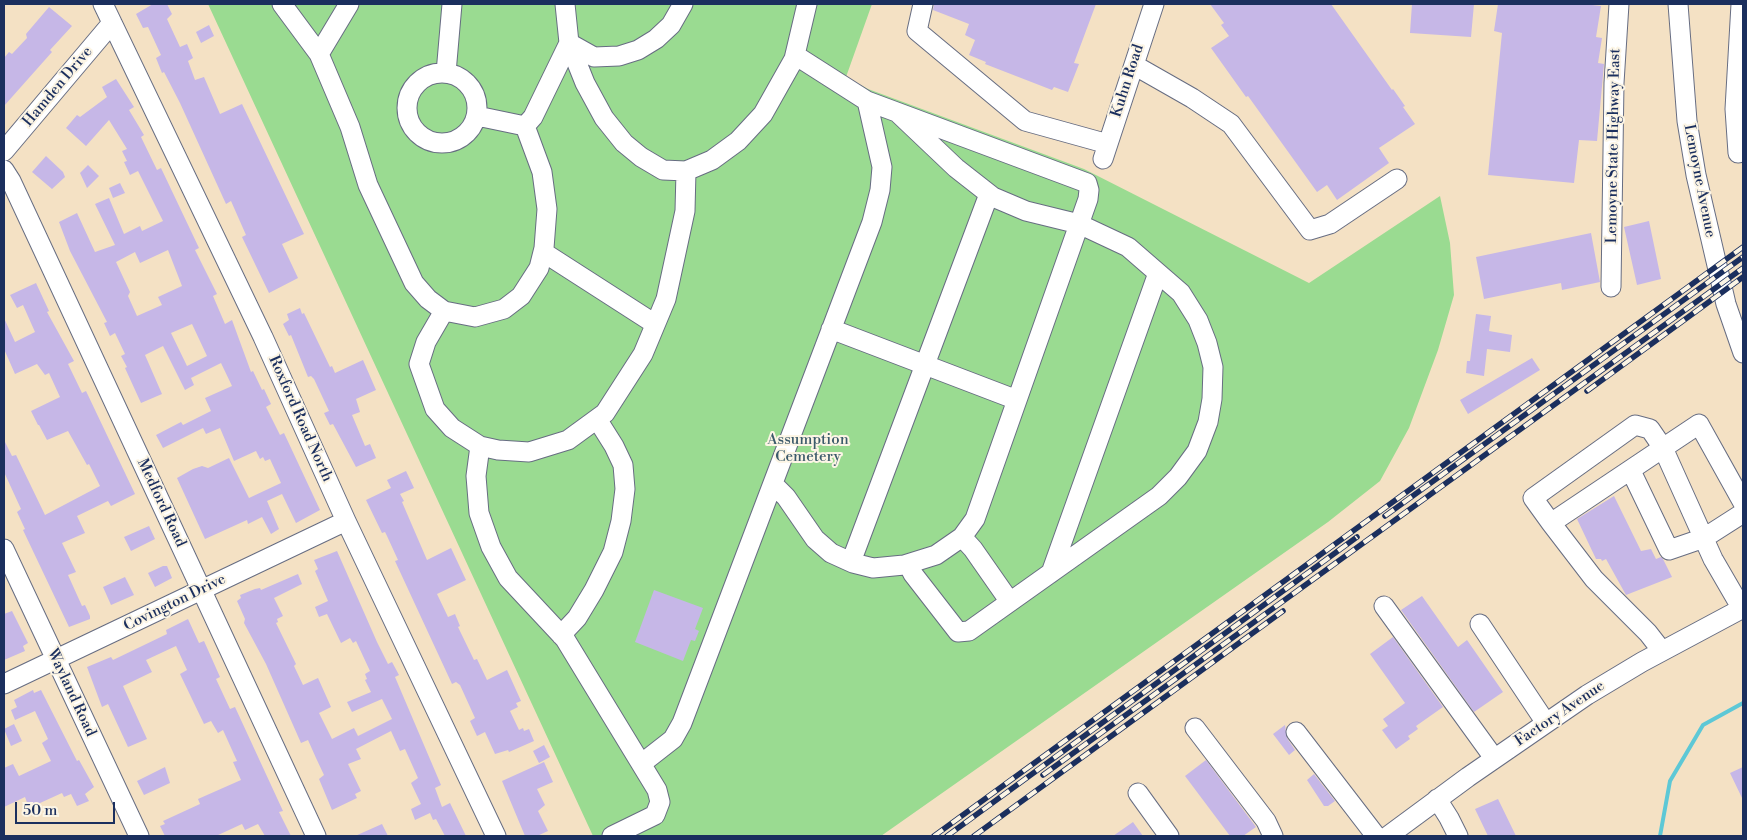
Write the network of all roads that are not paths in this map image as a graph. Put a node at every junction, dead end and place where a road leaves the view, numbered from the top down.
1 (103, 4) edge
2 (282, 4) edge
3 (349, 4) edge
4 (452, 4) edge
5 (565, 4) edge
6 (683, 4) edge
7 (807, 4) edge
8 (923, 4) edge
9 (1154, 4) edge
10 (1619, 4) edge
11 (1678, 4) edge
12 (1741, 4) edge
13 (112, 23) junction
14 (1741, 34) edge
15 (569, 43) junction
16 (319, 54) junction
17 (795, 54) junction
18 (1134, 65) junction
19 (446, 73) junction
20 (867, 101) junction
21 (898, 113) junction
22 (477, 116) junction
23 (524, 126) junction
24 (1740, 126) edge
25 (4, 151) edge
26 (1738, 152) dead end
27 (4, 170) edge
28 (686, 171) junction
29 (1397, 179) dead end
30 (989, 194) junction
31 (1079, 224) junction
32 (543, 252) junction
33 (1158, 273) junction
34 (1611, 287) dead end
35 (444, 311) junction
36 (655, 324) junction
37 (831, 329) junction
38 (1743, 354) edge
39 (925, 365) junction
40 (1017, 400) junction
41 (597, 419) junction
42 (480, 446) junction
43 (1663, 448) junction
44 (1631, 471) junction
45 (773, 484) junction
46 (1743, 503) edge
47 (1743, 513) edge
48 (346, 521) junction
49 (1551, 523) junction
50 (962, 537) junction
51 (1704, 538) junction
52 (4, 549) edge
53 (850, 562) junction
54 (908, 564) junction
55 (1051, 573) junction
56 (202, 590) junction
57 (1010, 602) junction
58 (1384, 606) dead end
59 (1742, 609) edge
60 (1480, 624) dead end
61 (561, 635) junction
62 (1662, 651) junction
63 (56, 660) junction
64 (4, 684) edge
65 (1546, 723) junction
66 (1195, 728) dead end
67 (1296, 732) dead end
68 (1494, 758) junction
69 (641, 764) junction
70 (1138, 793) dead end
71 (1437, 799) junction
72 (139, 836) edge
73 (316, 836) edge
74 (496, 836) edge
75 (612, 836) edge
76 (1168, 836) edge
77 (1274, 836) edge
78 (1376, 836) edge
79 (1388, 836) edge
80 (1458, 836) edge

1 - 13 street, Roxford Road North
2 - 16 street
3 - 16 street
4 - 19 street
5 - 15 street
6 - 15 street
7 - 17 street
8 - 18 street, Kuhn Road
9 - 18 street, Kuhn Road
10 - 34 street, Lemoyne State Highway East
11 - 38 street, Lemoyne Avenue
12 - 14 street
13 - 25 street, Hamden Drive
13 - 48 street, Roxford Road North
14 - 24 street
15 - 23 street
15 - 28 street
16 - 35 street
17 - 20 street
17 - 28 street
18 - 29 street
19 - 22 street
19 - 22 street
20 - 21 street
20 - 37 street
21 - 30 street
21 - 31 street
22 - 23 street
23 - 32 street
24 - 26 street
27 - 56 street, Medford Road
28 - 36 street
30 - 31 street
30 - 39 street
31 - 33 street
31 - 40 street
32 - 35 street
32 - 36 street
33 - 55 street
33 - 55 street
35 - 42 street
36 - 41 street
37 - 39 street
37 - 45 street
39 - 40 street
39 - 53 street
40 - 50 street
41 - 42 street
41 - 61 street
42 - 61 street
43 - 44 street
43 - 46 street
43 - 49 street
43 - 51 street
44 - 49 street
44 - 51 street
45 - 53 street
45 - 69 street
47 - 51 street
48 - 56 street, Covington Drive
48 - 74 street, Roxford Road North
49 - 62 street
50 - 54 street
50 - 57 street
51 - 59 street
52 - 63 street, Wayland Road
53 - 54 street
54 - 57 street
55 - 57 street
56 - 63 street, Covington Drive
56 - 73 street, Medford Road
58 - 68 street
59 - 62 street, Factory Avenue
60 - 65 street
61 - 69 street
62 - 65 street, Factory Avenue
63 - 64 street, Covington Drive
63 - 72 street, Wayland Road
65 - 68 street, Factory Avenue
66 - 77 street
67 - 78 street
68 - 71 street, Factory Avenue
69 - 75 street
70 - 76 street
71 - 79 street, Factory Avenue
71 - 80 street

